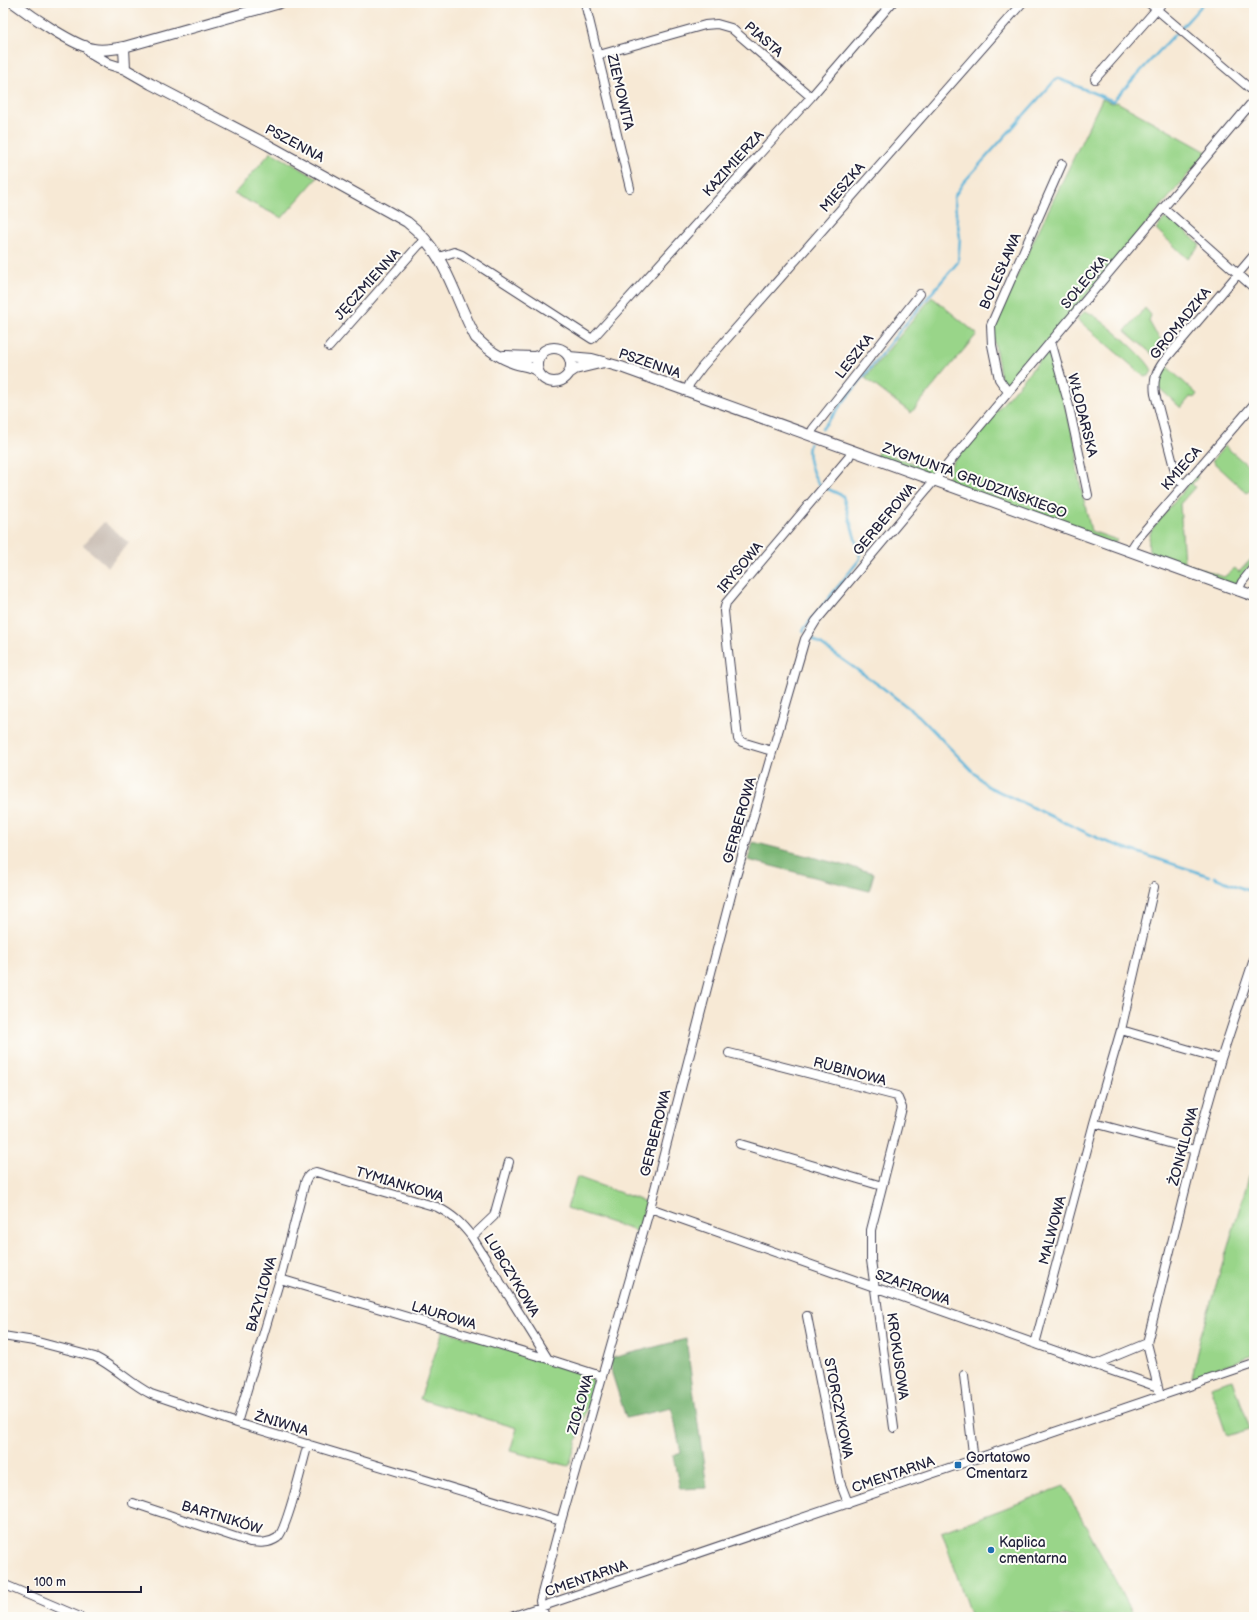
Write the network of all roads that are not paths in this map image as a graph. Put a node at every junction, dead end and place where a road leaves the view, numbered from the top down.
1 (14, 3) edge
2 (280, 3) edge
3 (585, 3) edge
4 (892, 3) edge
5 (1022, 3) edge
6 (1149, 3) edge
7 (1162, 3) edge
8 (1156, 10) junction
9 (85, 46) junction
10 (124, 47) junction
11 (113, 49) junction
12 (598, 54) junction
13 (121, 68) junction
14 (1095, 79) dead end
15 (1254, 92) edge
16 (811, 97) junction
17 (1254, 100) edge
18 (1062, 164) dead end
19 (630, 188) dead end
20 (1164, 208) junction
21 (426, 239) junction
22 (1254, 255) edge
23 (439, 257) junction
24 (1238, 274) junction
25 (1254, 288) edge
26 (920, 294) dead end
27 (1051, 341) junction
28 (329, 347) dead end
29 (540, 355) junction
30 (502, 356) junction
31 (569, 357) junction
32 (604, 362) junction
33 (538, 371) junction
34 (569, 373) junction
35 (687, 390) junction
36 (1008, 392) junction
37 (1254, 404) edge
38 (810, 435) junction
39 (852, 450) junction
40 (934, 480) junction
41 (1184, 484) junction
42 (1088, 495) dead end
43 (1130, 551) junction
44 (1254, 567) edge
45 (1238, 591) junction
46 (1254, 596) edge
47 (772, 751) junction
48 (1154, 887) dead end
49 (1254, 959) edge
50 (1121, 1030) junction
51 (729, 1053) dead end
52 (1221, 1059) junction
53 (1094, 1123) junction
54 (740, 1144) dead end
55 (1194, 1150) junction
56 (509, 1162) dead end
57 (311, 1174) joint
58 (882, 1186) junction
59 (650, 1208) junction
60 (472, 1237) junction
61 (280, 1279) junction
62 (876, 1288) junction
63 (807, 1316) dead end
64 (3, 1336) edge
65 (1147, 1343) junction
66 (1035, 1344) junction
67 (548, 1359) junction
68 (1254, 1364) edge
69 (1094, 1365) junction
70 (964, 1375) dead end
71 (601, 1376) junction
72 (1158, 1387) junction
73 (1162, 1396) junction
74 (237, 1423) junction
75 (894, 1428) dead end
76 (308, 1444) junction
77 (976, 1459) junction
78 (133, 1503) dead end
79 (848, 1503) junction
80 (561, 1521) junction
81 (3, 1584) edge
82 (540, 1607) junction
83 (80, 1617) edge
84 (511, 1617) edge
85 (545, 1617) edge

1 - 9 street
2 - 10 street
3 - 12 street, ZIEMOWITA
4 - 16 street, KAZIMIERZA
5 - 35 street, MIESZKA
6 - 8 street
7 - 8 street
8 - 14 street
8 - 15 street
9 - 11 street
9 - 13 street, PSZENNA
10 - 11 street
10 - 13 street
11 - 13 street
12 - 16 street, PIASTA
12 - 19 street, ZIEMOWITA
13 - 21 street, PSZENNA
16 - 23 street, KAZIMIERZA
17 - 20 street, SOŁECKA
18 - 36 street, BOLESŁAWA
20 - 24 street
20 - 27 street, SOŁECKA
21 - 23 street, PSZENNA
21 - 28 street, JĘCZMIENNA
22 - 24 street, GROMADZKA
23 - 30 street, PSZENNA
24 - 25 street
24 - 41 street, GROMADZKA
26 - 38 street, LESZKA
27 - 36 street, SOŁECKA
27 - 42 street, WŁODARSKA
29 - 30 street, PSZENNA
29 - 31 street, PSZENNA
29 - 33 street
30 - 33 street, PSZENNA
31 - 32 street, PSZENNA
31 - 34 street
32 - 34 street, PSZENNA
32 - 35 street, PSZENNA
33 - 34 street, PSZENNA
35 - 38 street, ZYGMUNTA GRUDZIŃSKIEGO
36 - 40 street, SOŁECKA
37 - 41 street, KMIECA
38 - 39 street, ZYGMUNTA GRUDZIŃSKIEGO
39 - 40 street, ZYGMUNTA GRUDZIŃSKIEGO
39 - 47 street, IRYSOWA
40 - 43 street, ZYGMUNTA GRUDZIŃSKIEGO
40 - 47 street, GERBEROWA
41 - 43 street, KMIECA
43 - 45 street, ZYGMUNTA GRUDZIŃSKIEGO
44 - 45 street
45 - 46 street, ZYGMUNTA GRUDZIŃSKIEGO
47 - 59 street, GERBEROWA
48 - 50 street, MALWOWA
49 - 52 street, ŻONKILOWA
50 - 52 street
50 - 53 street, MALWOWA
51 - 58 street, RUBINOWA
52 - 55 street, ŻONKILOWA
53 - 55 street
53 - 66 street, MALWOWA
54 - 58 street
55 - 65 street, ŻONKILOWA
56 - 60 street, LUBCZYKOWA
57 - 60 street, TYMIANKOWA
57 - 61 street, BAZYLIOWA
58 - 62 street, RUBINOWA
59 - 62 street, SZAFIROWA
59 - 71 street, ZIOŁOWA
60 - 67 street, LUBCZYKOWA
61 - 67 street, LAUROWA
61 - 74 street, BAZYLIOWA
62 - 66 street, SZAFIROWA
62 - 75 street, KROKUSOWA
63 - 79 street, STORCZYKOWA
64 - 74 street, ŻNIWNA
65 - 69 street
65 - 72 street, ŻONKILOWA
66 - 69 street, SZAFIROWA
67 - 71 street, LAUROWA
68 - 73 street, CMENTARNA
69 - 72 street, SZAFIROWA
70 - 77 street
71 - 80 street, ZIOŁOWA
72 - 73 street
73 - 77 street, CMENTARNA
74 - 76 street, ŻNIWNA
76 - 78 street, BARTNIKÓW
76 - 80 street, ŻNIWNA
77 - 79 street, CMENTARNA
79 - 82 street, CMENTARNA
80 - 82 street, ZIOŁOWA
81 - 83 street
82 - 84 street, CMENTARNA
82 - 85 street

